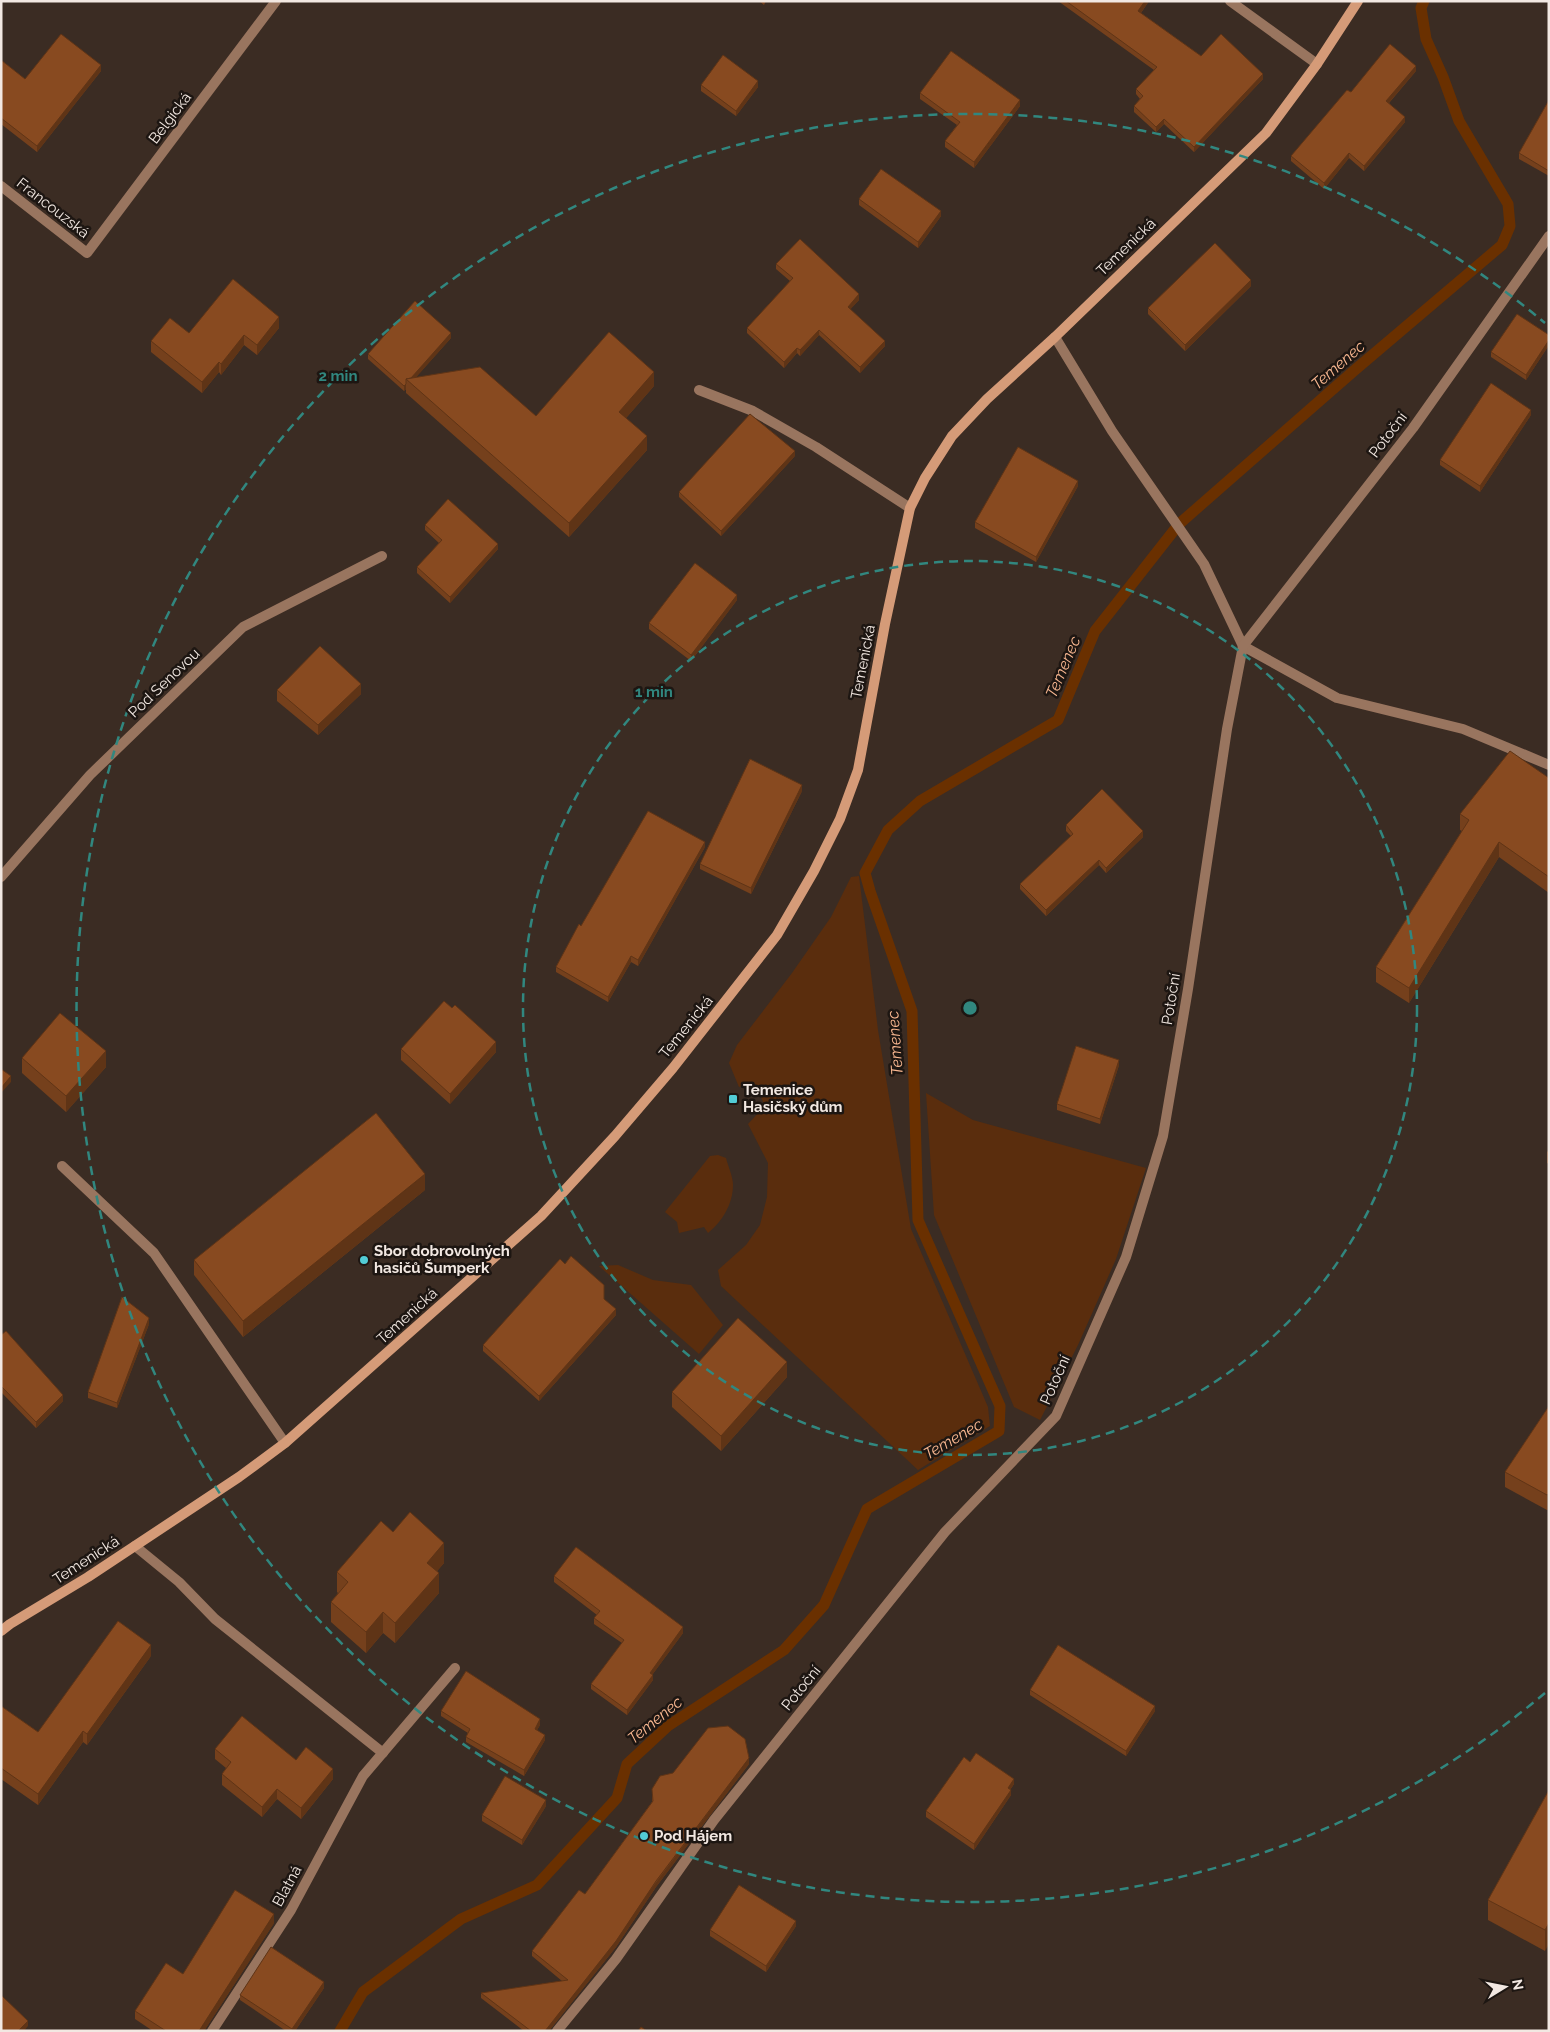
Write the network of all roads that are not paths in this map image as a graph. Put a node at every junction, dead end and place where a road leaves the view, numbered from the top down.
1 (276, 1) edge
2 (1230, 1) edge
3 (1358, 1) edge
4 (1317, 64) junction
5 (1, 186) edge
6 (1549, 236) edge
7 (87, 253) joint
8 (1055, 337) junction
9 (699, 390) dead end
10 (910, 508) junction
11 (382, 556) dead end
12 (1243, 646) junction
13 (1549, 766) edge
14 (1, 877) edge
15 (62, 1166) dead end
16 (285, 1442) junction
17 (135, 1546) junction
18 (1, 1631) edge
19 (455, 1668) dead end
20 (383, 1753) junction
21 (212, 2031) edge
22 (558, 2031) edge

1 - 7 street, Belgická
2 - 4 street
3 - 4 street, Temenická
4 - 8 street, Temenická
5 - 7 street, Francouzská
6 - 12 street, Potoční
8 - 10 street, Temenická
8 - 12 street
9 - 10 street
10 - 16 street, Temenická
11 - 14 street, Pod Senovou
12 - 13 street
12 - 22 street, Potoční
15 - 16 street
16 - 17 street, Temenická
17 - 18 street, Temenická
17 - 20 street
19 - 20 street, Blatná
20 - 21 street, Blatná

